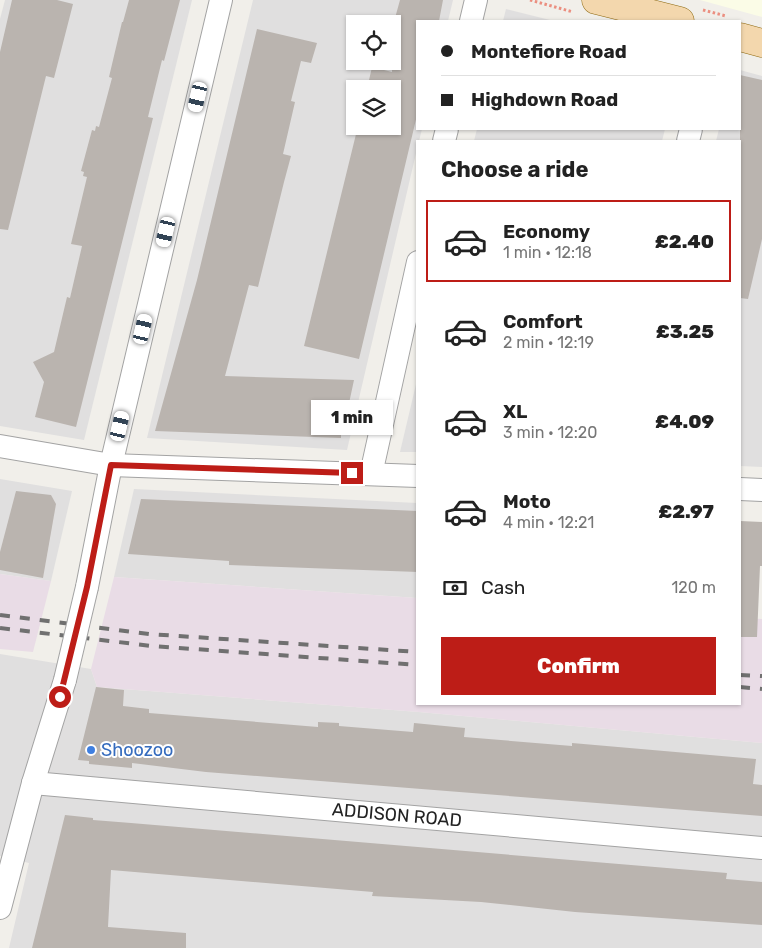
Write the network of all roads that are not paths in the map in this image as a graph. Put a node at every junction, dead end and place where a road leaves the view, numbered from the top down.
1 (221, 0) edge
2 (476, 0) edge
3 (587, 7) edge
4 (471, 20) edge
5 (673, 20) edge
6 (741, 37) edge
7 (762, 43) edge
8 (416, 271) edge
9 (0, 446) edge
10 (111, 465) junction
11 (371, 474) junction
12 (416, 476) edge
13 (741, 489) edge
14 (762, 490) edge
15 (33, 783) junction
16 (762, 848) edge
17 (0, 908) edge

1 - 10 street
2 - 4 street
3 - 5 main road
6 - 7 main road
8 - 11 street
9 - 10 street
10 - 11 street
10 - 15 street, bridge
11 - 12 street
13 - 14 street
15 - 16 street, ADDISON ROAD
15 - 17 street

